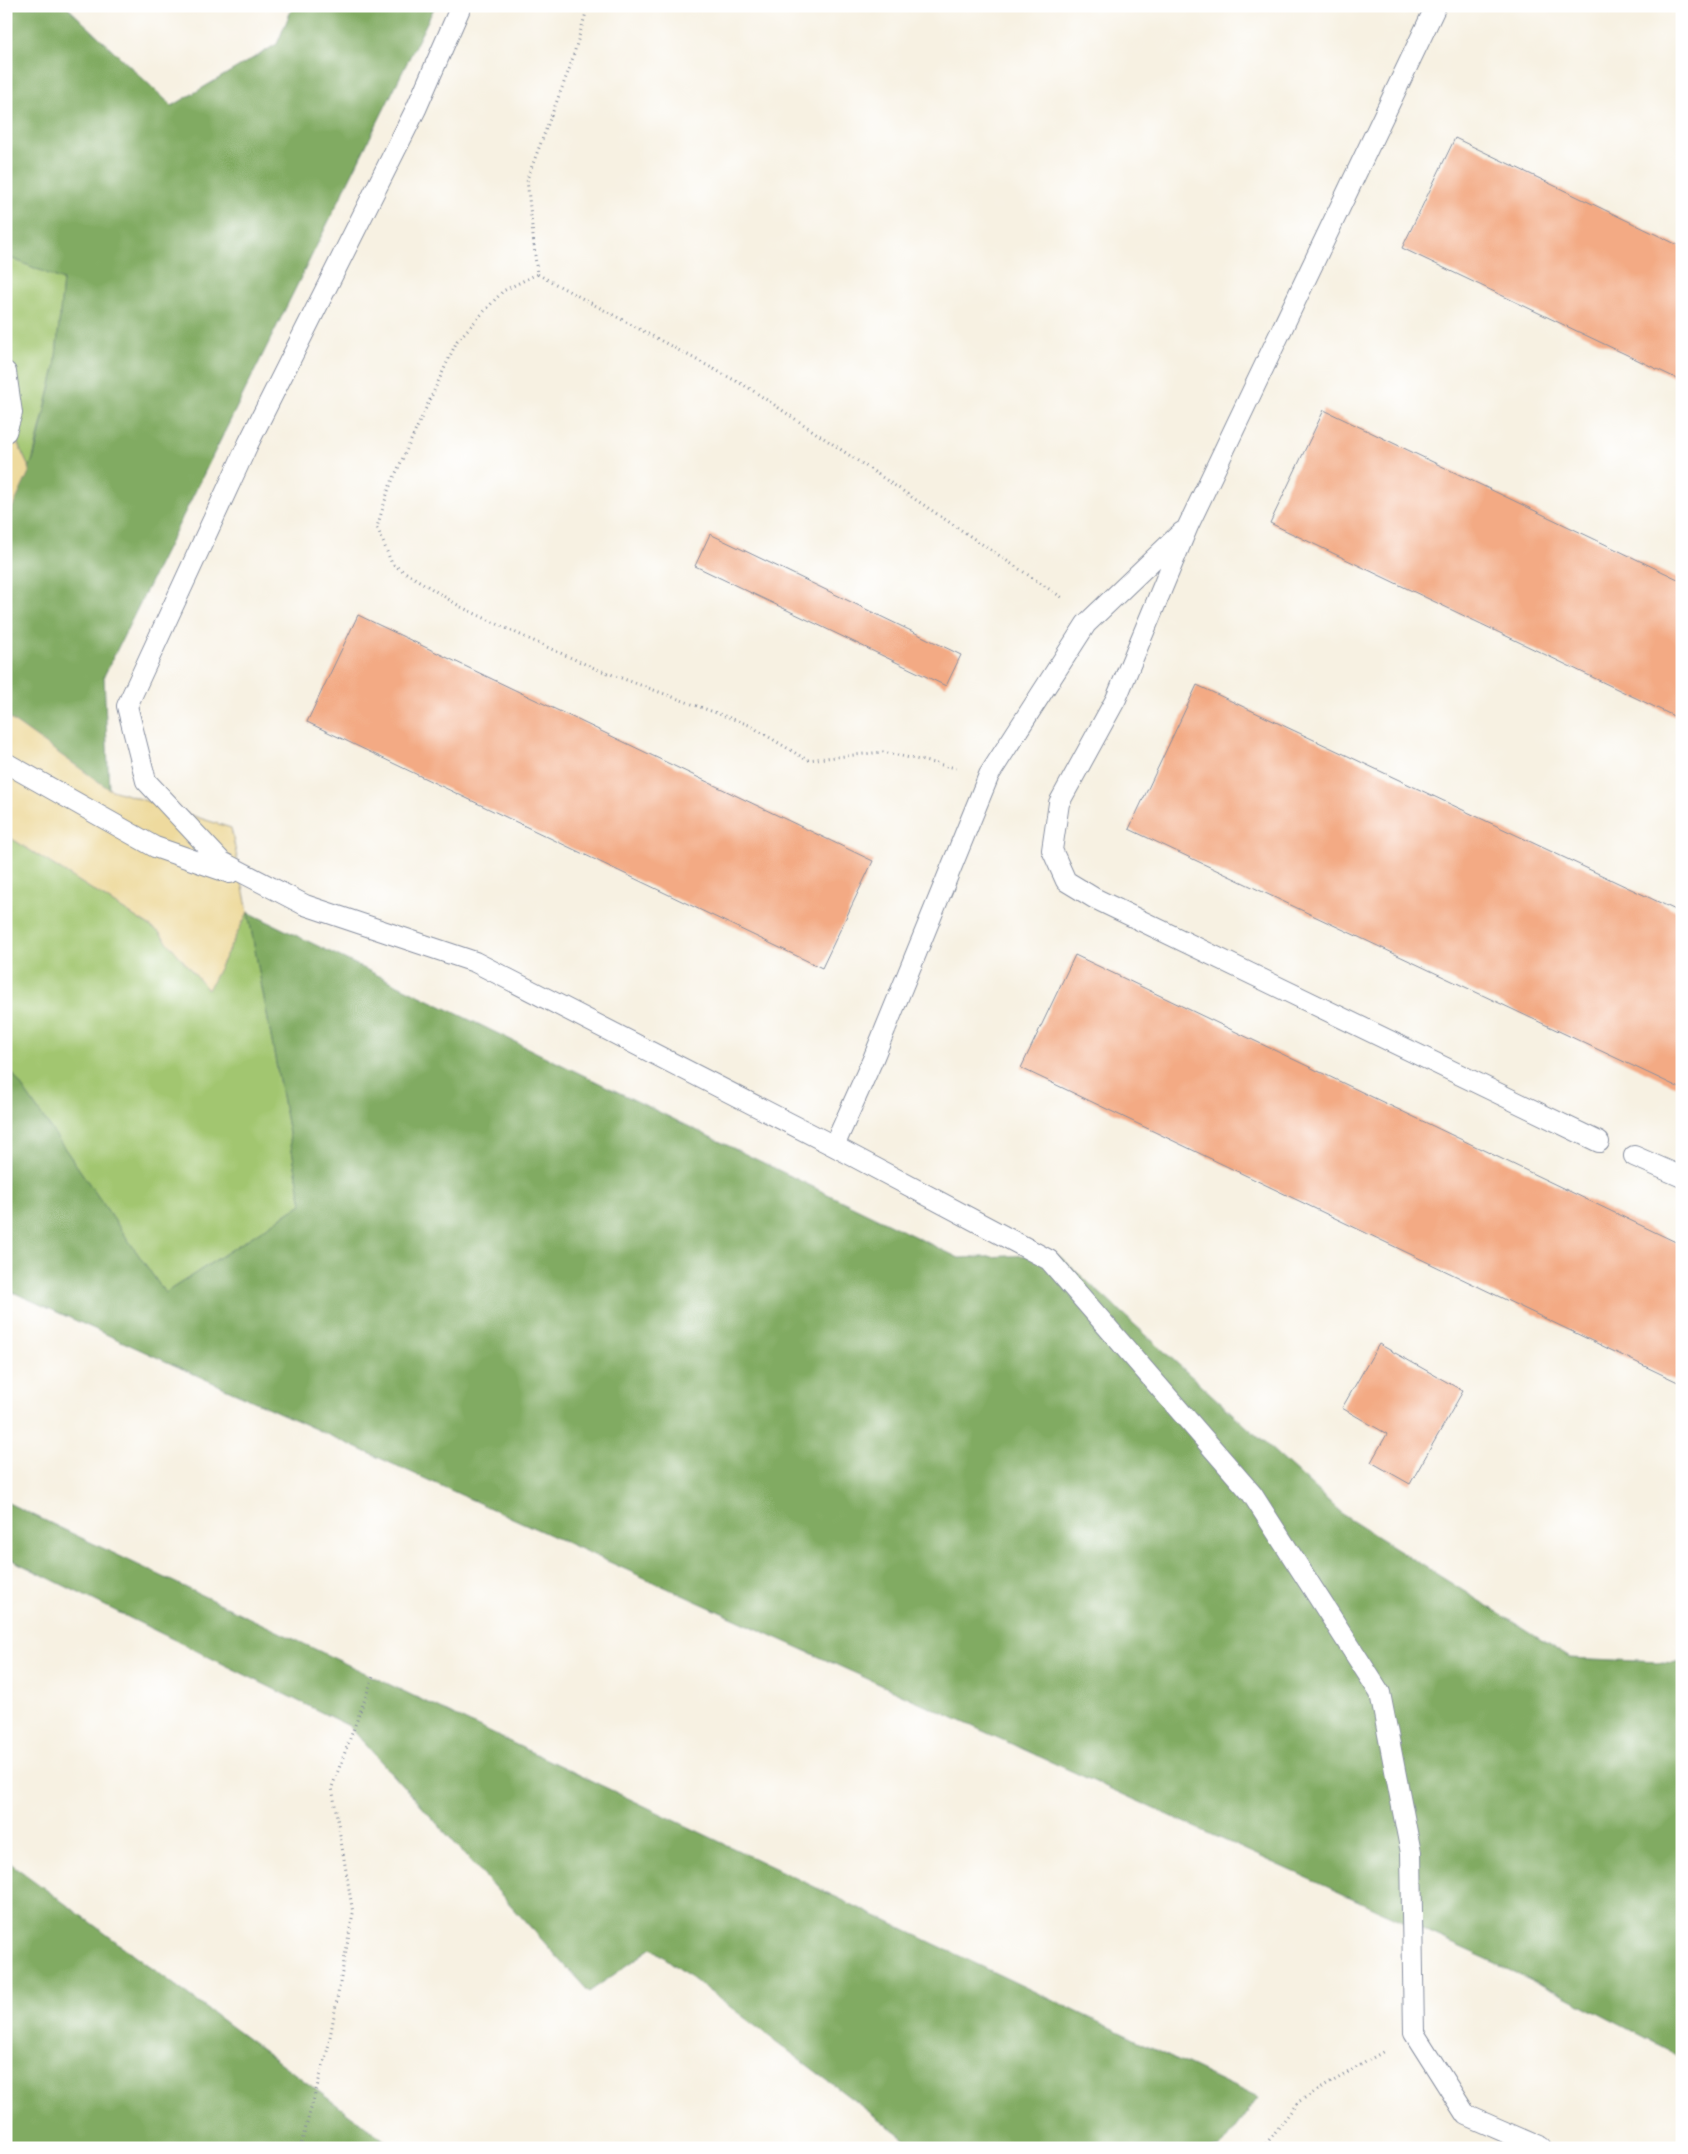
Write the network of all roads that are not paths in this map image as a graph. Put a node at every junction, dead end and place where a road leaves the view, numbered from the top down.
1 (461, 6) edge
2 (1436, 6) edge
3 (6, 372) edge
4 (6, 432) edge
5 (1188, 526) junction
6 (6, 763) edge
7 (305, 905) junction
8 (1599, 1142) dead end
9 (834, 1146) junction
10 (1634, 1156) dead end
11 (1682, 1177) edge
12 (1542, 2148) edge

1 - 7 lane
2 - 5 lane
3 - 4 lane
5 - 8 lane
5 - 9 lane
6 - 7 lane
7 - 9 lane
9 - 12 lane
10 - 11 lane

